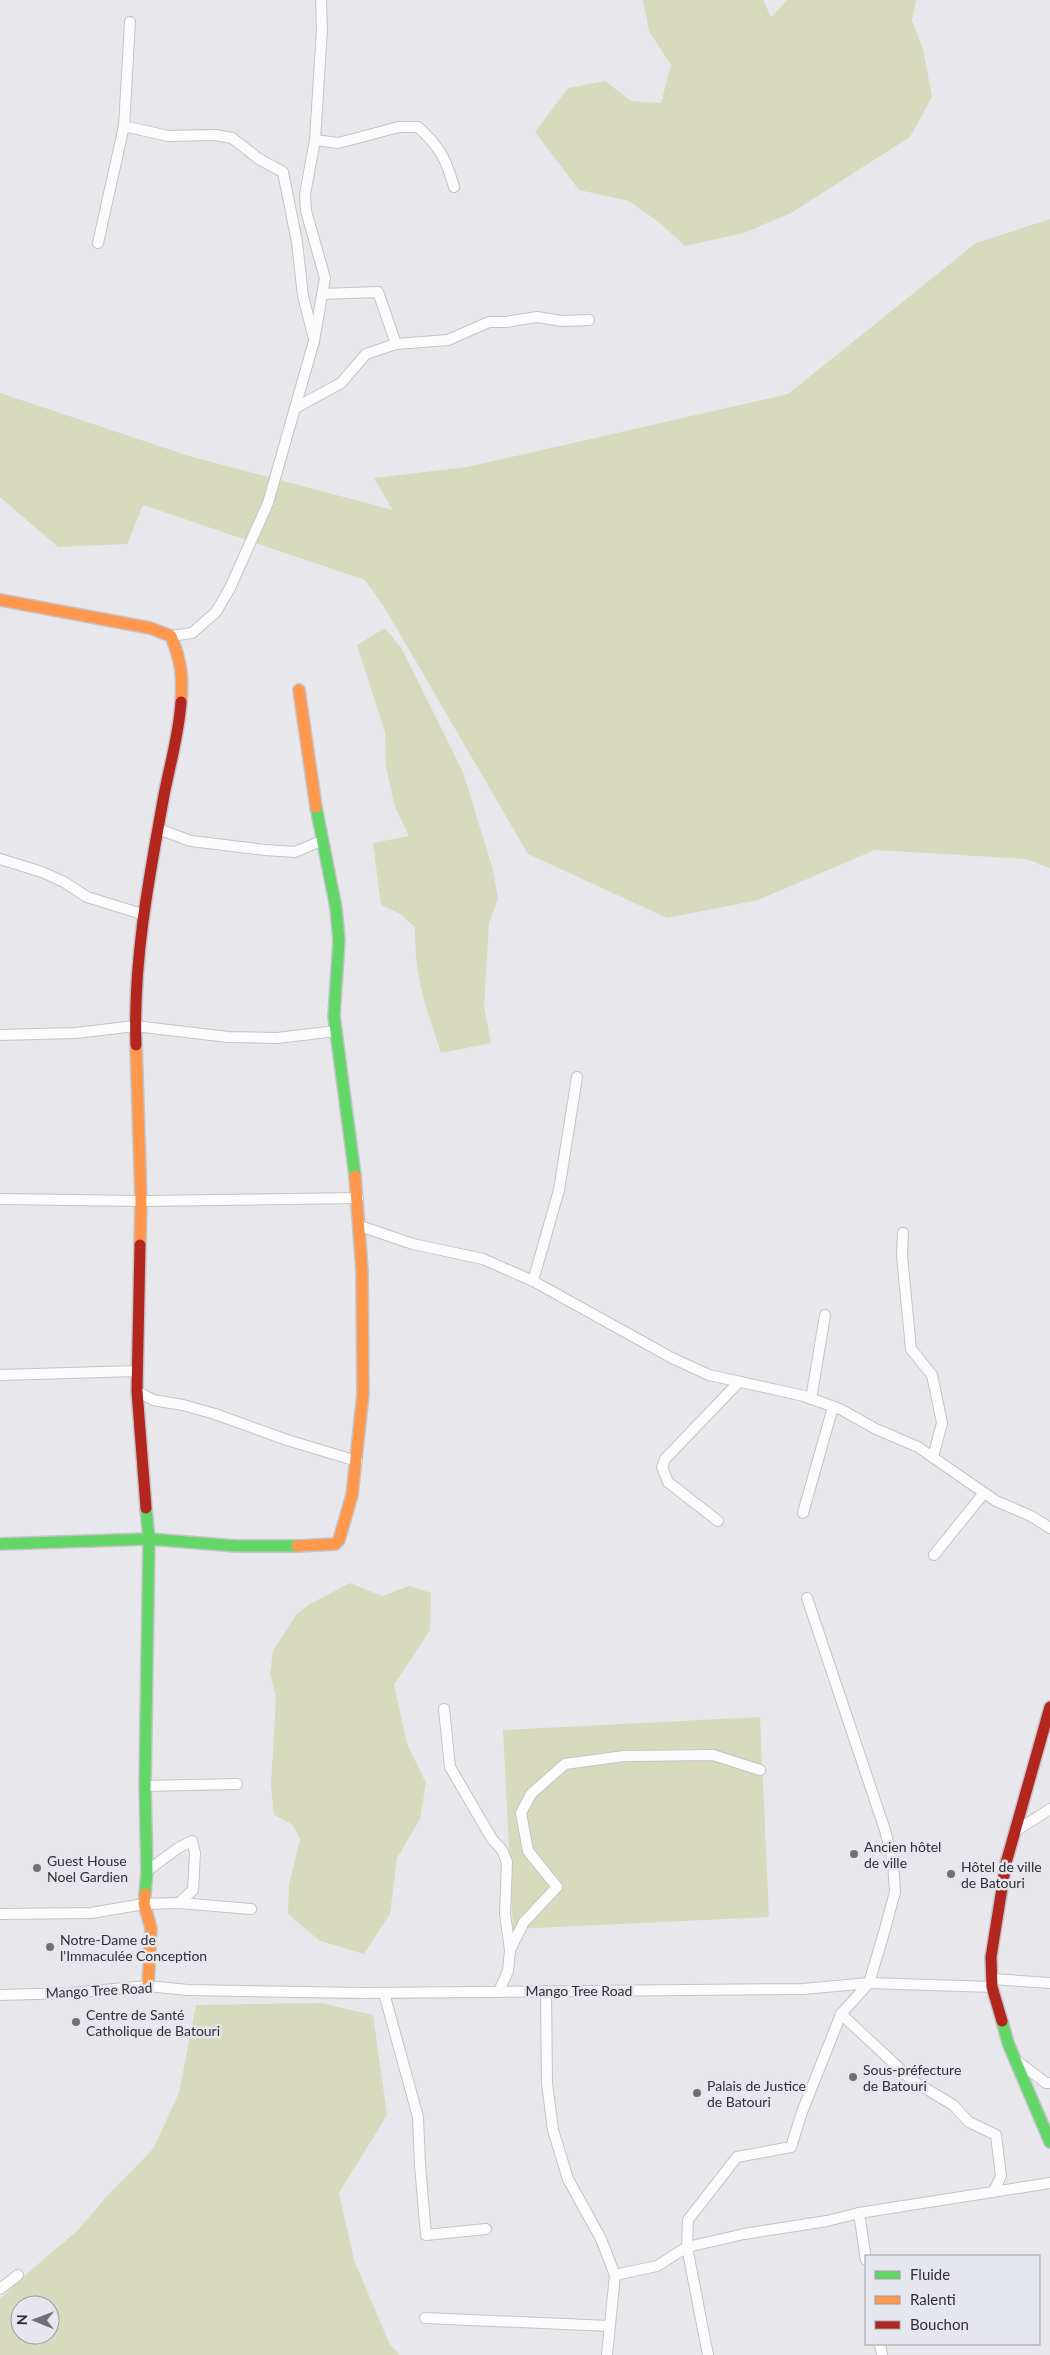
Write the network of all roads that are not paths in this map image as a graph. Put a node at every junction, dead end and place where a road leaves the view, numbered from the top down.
1 (321, 0) edge
2 (130, 22) dead end
3 (124, 126) junction
4 (315, 140) junction
5 (454, 187) dead end
6 (98, 243) dead end
7 (322, 294) junction
8 (589, 320) dead end
9 (314, 341) junction
10 (396, 344) junction
11 (297, 407) junction
12 (0, 600) edge
13 (171, 636) junction
14 (299, 690) dead end
15 (158, 829) junction
16 (321, 841) junction
17 (0, 859) edge
18 (142, 914) junction
19 (135, 1026) junction
20 (336, 1031) junction
21 (0, 1034) edge
22 (577, 1077) dead end
23 (358, 1198) junction
24 (0, 1199) edge
25 (141, 1201) junction
26 (360, 1226) junction
27 (902, 1233) dead end
28 (533, 1281) junction
29 (825, 1315) dead end
30 (138, 1372) junction
31 (0, 1375) edge
32 (739, 1382) junction
33 (137, 1391) junction
34 (812, 1399) junction
35 (833, 1406) junction
36 (933, 1456) junction
37 (357, 1460) junction
38 (984, 1493) junction
39 (803, 1513) dead end
40 (718, 1521) dead end
41 (1050, 1528) edge
42 (150, 1539) junction
43 (0, 1544) edge
44 (934, 1555) dead end
45 (807, 1598) dead end
46 (1050, 1707) edge
47 (444, 1709) dead end
48 (760, 1770) dead end
49 (237, 1784) dead end
50 (145, 1786) junction
51 (1050, 1809) edge
52 (1014, 1832) junction
53 (147, 1871) junction
54 (179, 1903) junction
55 (144, 1904) junction
56 (252, 1909) dead end
57 (0, 1914) edge
58 (510, 1950) junction
59 (869, 1983) junction
60 (992, 1983) junction
61 (1050, 1983) edge
62 (148, 1986) junction
63 (499, 1991) junction
64 (546, 1991) junction
65 (384, 1993) junction
66 (0, 1995) edge
67 (841, 2014) junction
68 (1016, 2061) junction
69 (1050, 2083) edge
70 (1050, 2142) edge
71 (1050, 2183) edge
72 (994, 2191) junction
73 (859, 2213) junction
74 (486, 2229) dead end
75 (687, 2247) junction
76 (865, 2255) edge
77 (18, 2275) dead end
78 (615, 2275) junction
79 (0, 2289) edge
80 (425, 2318) dead end
81 (609, 2326) junction
82 (607, 2355) edge
83 (708, 2355) edge

1 - 4 street
2 - 3 street
3 - 6 street
3 - 9 street
4 - 5 street
4 - 7 street
7 - 9 street
7 - 10 street
8 - 10 street
9 - 11 street
10 - 11 street
11 - 13 street
12 - 13 street
13 - 15 street
14 - 16 street
15 - 16 street
15 - 18 street
16 - 20 street
17 - 18 street
18 - 19 street
19 - 20 street
19 - 21 street
19 - 25 street
20 - 23 street
22 - 28 street
23 - 25 street
23 - 26 street
24 - 25 street
25 - 30 street
26 - 28 street
26 - 37 street
27 - 36 street
28 - 32 street
29 - 34 street
30 - 31 street
30 - 33 street
32 - 34 street
32 - 40 street
33 - 37 street
33 - 42 street
34 - 35 street
35 - 36 street
35 - 39 street
36 - 38 street
37 - 42 street
38 - 41 street
38 - 44 street
42 - 43 street
42 - 50 street
45 - 59 street
46 - 52 street
47 - 58 street
48 - 58 street
49 - 50 street
50 - 53 street
51 - 52 street
52 - 60 street
53 - 54 street
53 - 55 street
54 - 55 street
54 - 56 street
55 - 57 street
55 - 62 street
58 - 63 street
59 - 60 street, Mango Tree Road
59 - 64 street, Mango Tree Road
59 - 67 street
60 - 61 street, Mango Tree Road
60 - 68 street
62 - 65 street, Mango Tree Road
62 - 66 street, Mango Tree Road
63 - 64 street, Mango Tree Road
63 - 65 street, Mango Tree Road
64 - 78 street
65 - 74 street
67 - 72 street
67 - 75 street
68 - 69 street
68 - 70 street
71 - 72 street
72 - 73 street
73 - 75 street
73 - 76 street
75 - 78 street
75 - 83 street
77 - 79 street
78 - 81 street
80 - 81 street
81 - 82 street

